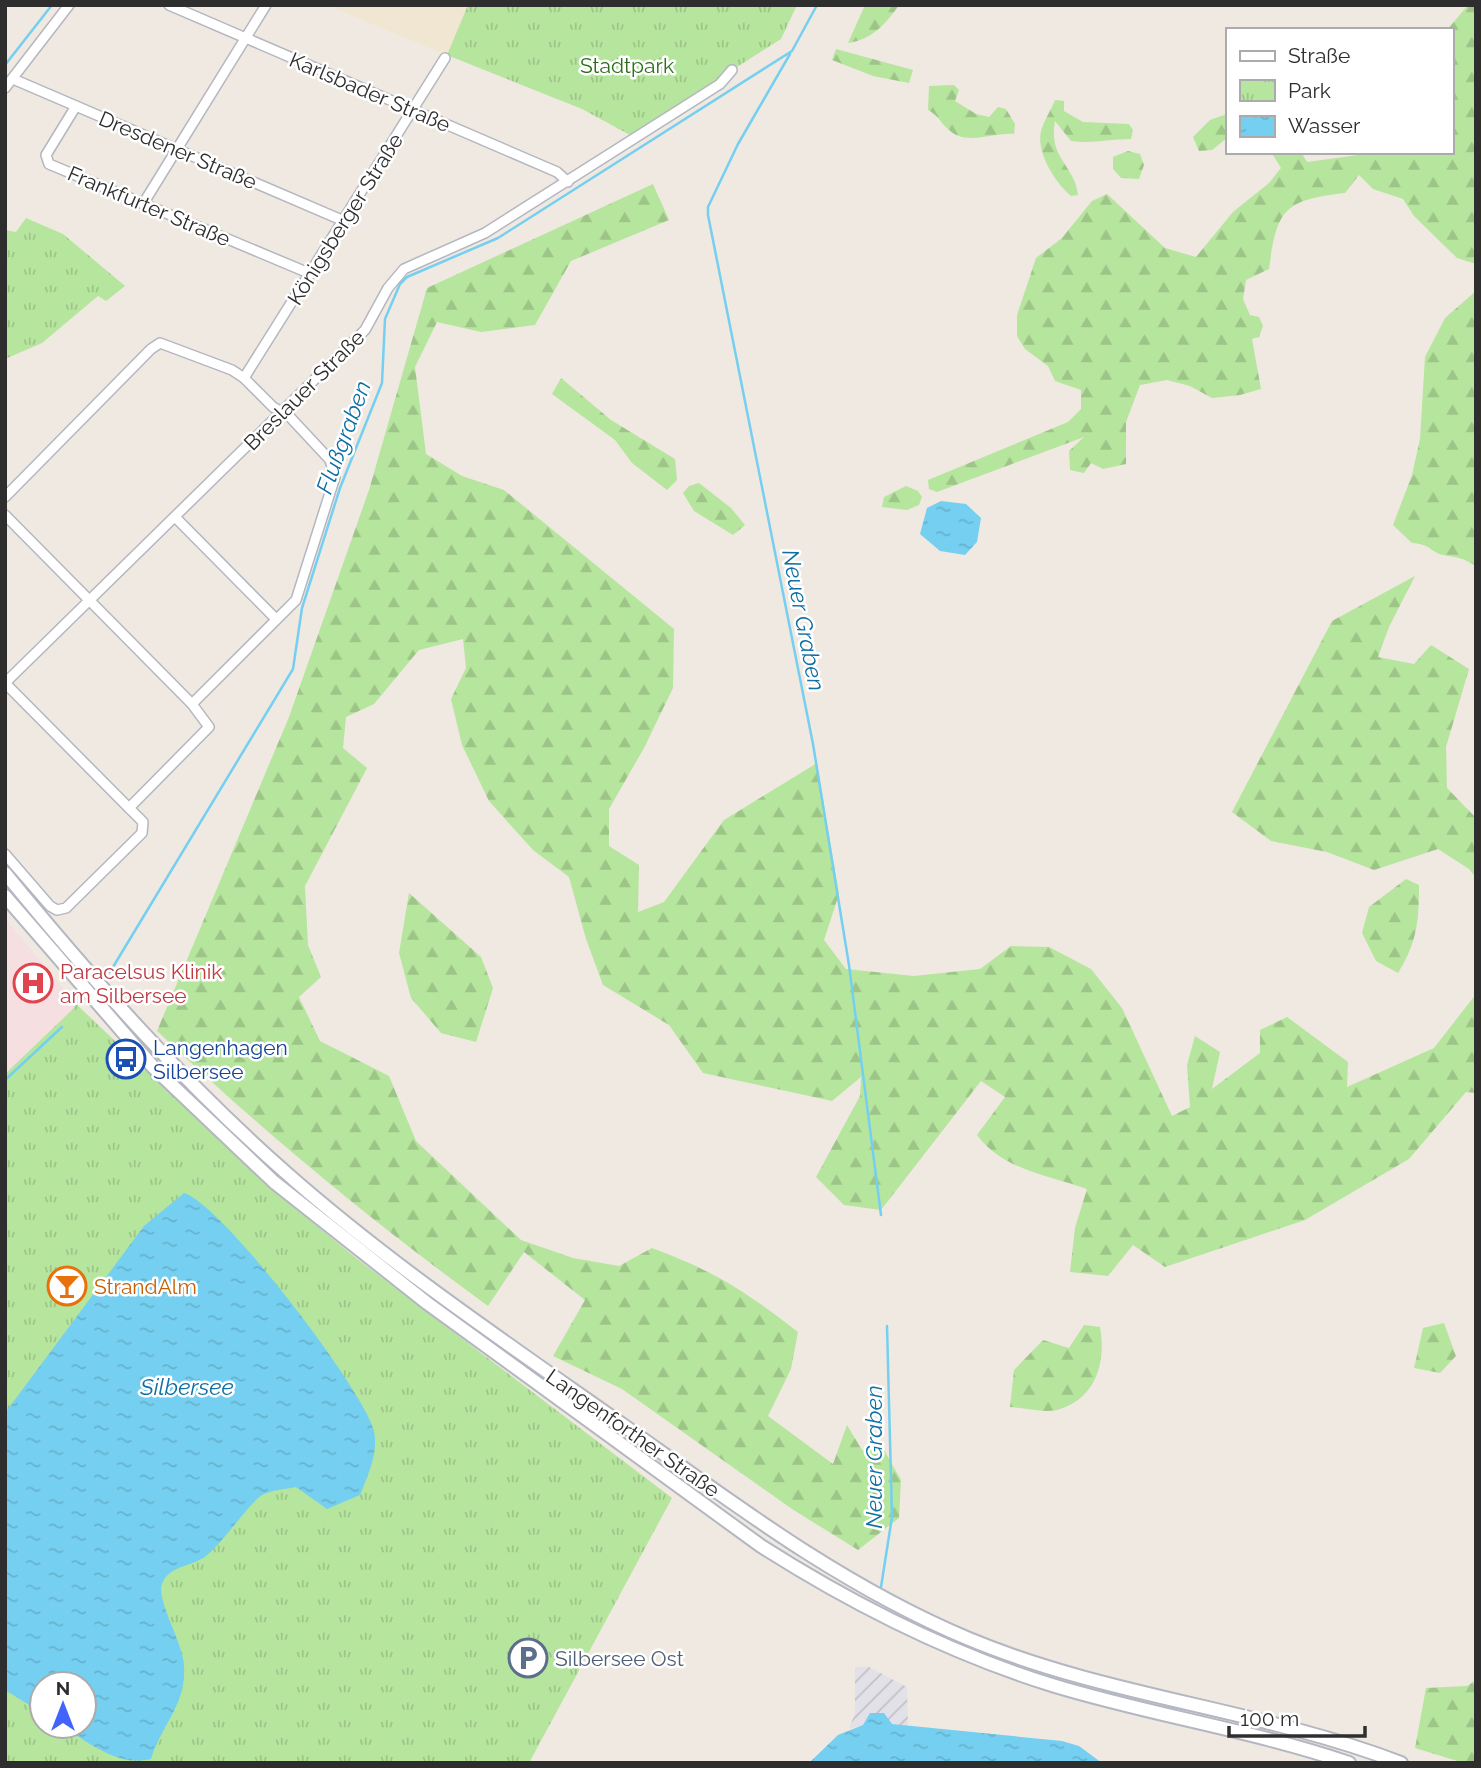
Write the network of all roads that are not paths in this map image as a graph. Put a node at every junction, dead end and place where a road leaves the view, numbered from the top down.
1 (69, 5) edge
2 (169, 5) edge
3 (266, 5) edge
4 (246, 38) junction
5 (444, 58) dead end
6 (732, 69) dead end
7 (13, 79) junction
8 (5, 88) edge
9 (76, 106) junction
10 (412, 110) junction
11 (177, 149) junction
12 (568, 182) junction
13 (143, 204) junction
14 (344, 221) junction
15 (311, 274) junction
16 (244, 378) junction
17 (282, 411) junction
18 (5, 497) edge
19 (5, 515) edge
20 (175, 517) junction
21 (89, 600) junction
22 (276, 619) junction
23 (5, 683) edge
24 (192, 704) junction
25 (129, 808) junction
26 (5, 854) edge
27 (5, 873) edge
28 (5, 896) edge
29 (1349, 1763) edge
30 (1401, 1763) edge

1 - 7 street
2 - 4 street, Karlsbader Straße
3 - 4 street
4 - 10 street, Karlsbader Straße
4 - 11 street
5 - 10 street, Königsberger Straße
6 - 12 street, Breslauer Straße
7 - 8 street
7 - 9 street, Dresdener Straße
9 - 11 street, Dresdener Straße
9 - 13 street, Frankfurter Straße
10 - 12 street, Karlsbader Straße
10 - 14 street, Königsberger Straße
11 - 13 street
11 - 14 street, Dresdener Straße
12 - 17 street, Breslauer Straße
13 - 15 street, Frankfurter Straße
14 - 15 street, Königsberger Straße
15 - 16 street, Königsberger Straße
16 - 17 street
16 - 18 street
17 - 20 street, Breslauer Straße
17 - 22 street
19 - 21 street
20 - 21 street, Breslauer Straße
20 - 22 street
21 - 23 street, Breslauer Straße
21 - 24 street
22 - 24 street
23 - 25 street
24 - 25 street
25 - 26 street
27 - 30 main road, Langenforther Straße
28 - 29 main road, Langenforther Straße

